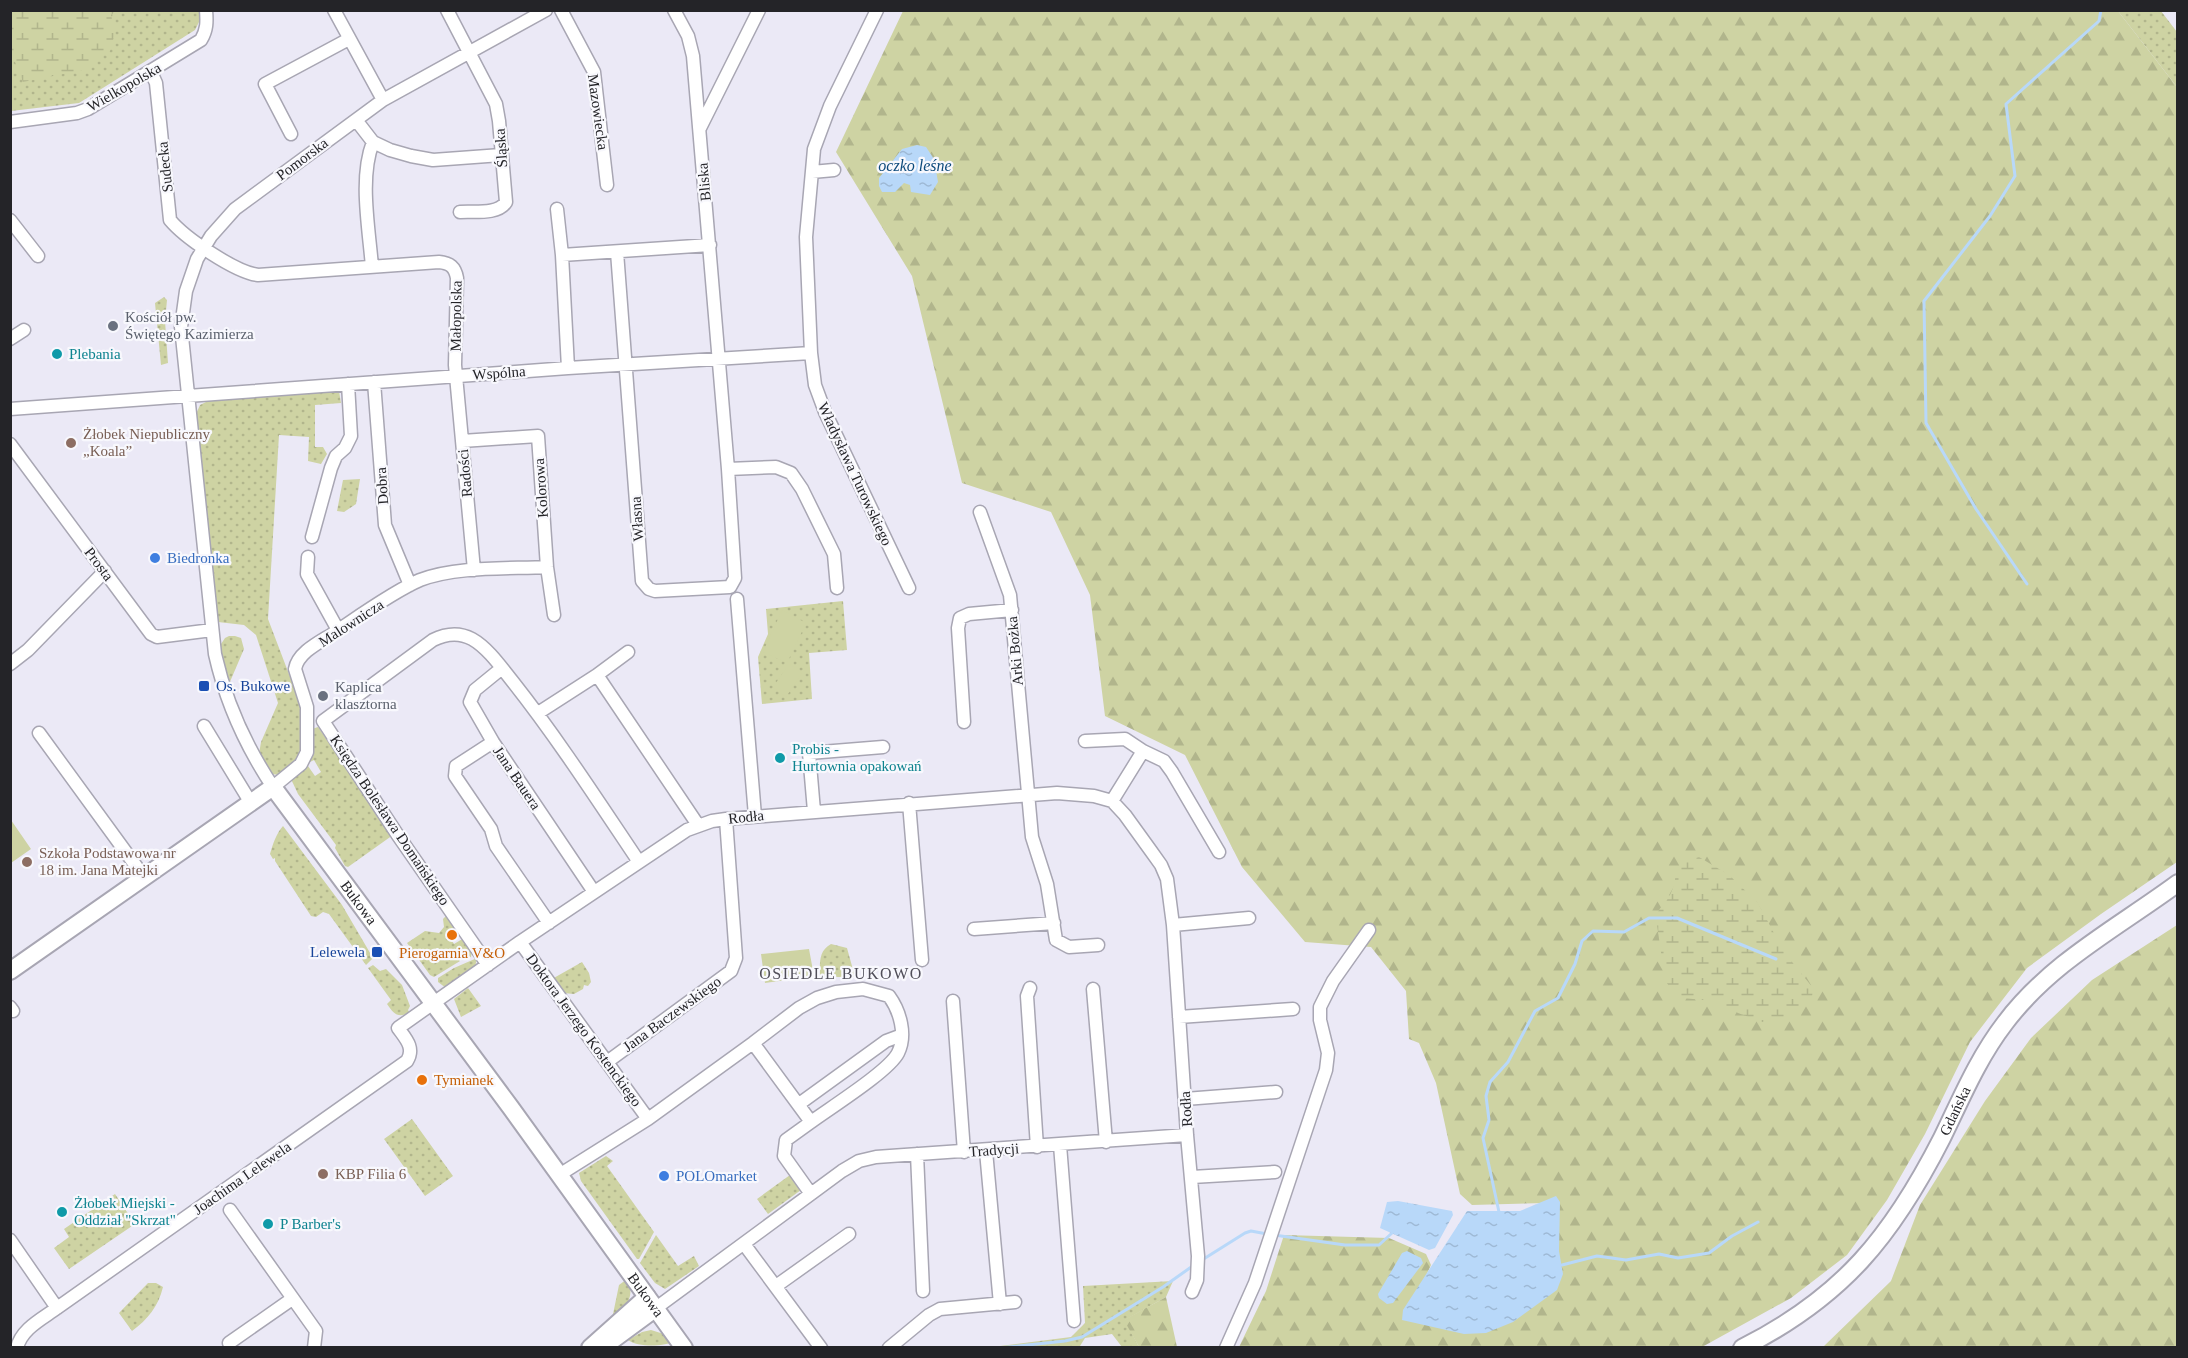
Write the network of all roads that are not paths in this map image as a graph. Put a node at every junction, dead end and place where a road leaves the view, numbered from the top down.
1 (206, 10) edge
2 (334, 10) edge
3 (447, 10) edge
4 (546, 10) edge
5 (561, 10) edge
6 (675, 10) edge
7 (759, 10) edge
8 (878, 10) edge
9 (349, 39) junction
10 (469, 53) junction
11 (151, 72) junction
12 (696, 83) junction
13 (721, 87) junction
14 (383, 100) junction
15 (356, 120) junction
16 (10, 122) edge
17 (699, 129) junction
18 (291, 134) dead end
19 (373, 142) junction
20 (501, 155) junction
21 (834, 170) dead end
22 (812, 172) junction
23 (607, 185) dead end
24 (557, 209) dead end
25 (460, 212) dead end
26 (10, 220) edge
27 (710, 245) junction
28 (204, 247) junction
29 (617, 252) junction
30 (562, 255) junction
31 (38, 256) dead end
32 (372, 267) junction
33 (24, 330) dead end
34 (10, 339) edge
35 (811, 352) junction
36 (719, 358) junction
37 (625, 365) junction
38 (568, 368) junction
39 (456, 376) junction
40 (374, 382) junction
41 (348, 384) junction
42 (188, 396) junction
43 (10, 409) edge
44 (462, 441) junction
45 (10, 444) edge
46 (728, 469) junction
47 (980, 512) dead end
48 (312, 537) dead end
49 (308, 557) dead end
50 (547, 567) junction
51 (474, 570) junction
52 (105, 571) junction
53 (410, 585) junction
54 (730, 587) joint
55 (837, 588) dead end
56 (909, 588) dead end
57 (737, 599) dead end
58 (1012, 610) junction
59 (554, 615) dead end
60 (212, 630) junction
61 (338, 630) junction
62 (628, 652) dead end
63 (11, 662) edge
64 (502, 668) junction
65 (597, 675) junction
66 (538, 714) junction
67 (964, 722) dead end
68 (204, 726) dead end
69 (39, 733) dead end
70 (1085, 741) dead end
71 (493, 742) junction
72 (883, 747) dead end
73 (1143, 751) junction
74 (273, 787) junction
75 (1029, 795) junction
76 (1112, 801) junction
77 (251, 803) junction
78 (909, 803) junction
79 (814, 811) junction
80 (755, 816) junction
81 (726, 819) junction
82 (698, 825) junction
83 (1219, 852) dead end
84 (639, 862) junction
85 (144, 878) junction
86 (2178, 884) edge
87 (594, 892) junction
88 (1249, 918) dead end
89 (549, 923) junction
90 (1054, 923) junction
91 (1173, 925) junction
92 (974, 930) dead end
93 (1370, 930) dead end
94 (520, 942) junction
95 (1098, 945) dead end
96 (922, 960) dead end
97 (488, 965) junction
98 (10, 971) edge
99 (1030, 988) dead end
100 (1093, 989) dead end
101 (953, 1001) dead end
102 (434, 1003) junction
103 (1293, 1009) dead end
104 (1179, 1017) junction
105 (902, 1035) junction
106 (753, 1043) junction
107 (607, 1062) junction
108 (1276, 1092) dead end
109 (1185, 1099) junction
110 (799, 1104) junction
111 (648, 1119) junction
112 (811, 1122) junction
113 (1187, 1136) junction
114 (1106, 1142) junction
115 (1060, 1145) junction
116 (1037, 1147) junction
117 (986, 1150) junction
118 (921, 1151) junction
119 (964, 1152) junction
120 (1275, 1172) dead end
121 (559, 1175) junction
122 (1192, 1177) junction
123 (812, 1194) junction
124 (230, 1210) dead end
125 (849, 1234) dead end
126 (10, 1240) edge
127 (744, 1244) junction
128 (777, 1286) junction
129 (923, 1291) dead end
130 (1192, 1292) dead end
131 (292, 1299) junction
132 (651, 1302) junction
133 (1015, 1302) dead end
134 (1000, 1304) junction
135 (57, 1308) junction
136 (1074, 1321) dead end
137 (228, 1346) edge
138 (17, 1347) edge
139 (314, 1347) edge
140 (590, 1347) edge
141 (602, 1347) edge
142 (684, 1347) edge
143 (821, 1347) edge
144 (889, 1347) edge
145 (1226, 1347) edge
146 (1742, 1347) edge

1 - 11 street, Wielkopolska
2 - 9 street
3 - 10 street, Śląska
4 - 10 street, Pomorska
5 - 23 street, Mazowiecka
6 - 12 street, Bliska
7 - 13 street
8 - 22 street, Władysława Turowskiego
9 - 14 street
9 - 18 street
10 - 14 street, Pomorska
10 - 20 street, Śląska
11 - 16 street, Wielkopolska
11 - 28 street, Sudecka
12 - 13 street
12 - 17 street, Bliska
13 - 17 street
14 - 15 street, Pomorska
15 - 19 street
15 - 28 street, Pomorska
17 - 27 street, Bliska
19 - 20 street
19 - 32 street
20 - 25 street, Śląska
21 - 22 street
22 - 35 street, Władysława Turowskiego
24 - 30 street
26 - 31 street
27 - 29 street
27 - 36 street, Bliska
28 - 32 street, Małopolska
28 - 42 street, Pomorska
29 - 30 street
29 - 37 street, Własna
30 - 38 street
32 - 39 street, Małopolska
33 - 34 street
35 - 36 street, Wspólna
35 - 56 street, Władysława Turowskiego
36 - 37 street, Wspólna
36 - 46 street, Bliska
37 - 38 street, Wspólna
37 - 54 street, Własna
38 - 39 street, Wspólna
39 - 40 street, Wspólna
39 - 44 street, Radości
40 - 41 street, Wspólna
40 - 53 street, Dobra
41 - 42 street, Wspólna
41 - 48 street
42 - 43 street, Wspólna
42 - 60 street, Bukowa
44 - 50 street, Kolorowa
44 - 51 street, Radości
45 - 52 street, Prosta
46 - 54 street, Bliska
46 - 55 street
47 - 58 street, Arki Bożka
49 - 61 street
50 - 51 street, Malownicza
50 - 59 street, Kolorowa
51 - 53 street, Malownicza
52 - 60 street, Prosta
52 - 63 street
53 - 61 street, Malownicza
57 - 80 street
58 - 67 street
58 - 75 street, Arki Bożka
60 - 74 street, Bukowa
61 - 74 street, Malownicza
62 - 65 street
64 - 66 street
64 - 71 street, Jana Bauera
64 - 97 street, Księdza Bolesława Domańskiego
65 - 66 street
65 - 82 street
66 - 84 street
68 - 77 street
69 - 85 street
70 - 73 street
71 - 87 street, Jana Bauera
71 - 89 street
72 - 79 street
73 - 76 street
73 - 83 street
74 - 77 street
74 - 102 street, Bukowa
75 - 76 street, Rodła
75 - 78 street, Rodła
75 - 90 street, Arki Bożka
76 - 91 street, Rodła
77 - 85 street
78 - 79 street, Rodła
78 - 96 street
79 - 80 street, Rodła
80 - 81 street, Rodła
81 - 82 street, Rodła
81 - 107 street, Jana Baczewskiego
82 - 84 street, Rodła
84 - 87 street, Rodła
85 - 98 street
86 - 146 street, Gdańska
87 - 89 street, Rodła
88 - 91 street
89 - 94 street, Rodła
90 - 92 street
90 - 95 street, Arki Bożka
91 - 104 street, Rodła
93 - 145 street
94 - 97 street, Rodła
94 - 107 street, Doktora Jerzego Kostenckiego
97 - 102 street, Rodła
99 - 116 street
100 - 114 street
101 - 119 street
102 - 121 street, Bukowa
102 - 135 street, Joachima Lelewela
103 - 104 street
104 - 109 street, Rodła
105 - 106 street
105 - 110 street
105 - 112 street
106 - 110 street
106 - 111 street
107 - 111 street, Doktora Jerzego Kostenckiego
108 - 109 street
109 - 113 street, Rodła
110 - 112 street
111 - 121 street
112 - 123 street
113 - 114 street, Tradycji
113 - 122 street, Rodła
114 - 115 street, Tradycji
115 - 116 street, Tradycji
115 - 136 street
116 - 117 street, Tradycji
117 - 119 street, Tradycji
117 - 134 street
118 - 119 street, Tradycji
118 - 123 street, Tradycji
118 - 129 street
120 - 122 street
121 - 132 street, Bukowa
122 - 130 street, Rodła
123 - 127 street, Tradycji
124 - 131 street
125 - 128 street
126 - 135 street
127 - 128 street
127 - 132 street, Tradycji
128 - 143 street
131 - 137 street
131 - 139 street
132 - 140 street
132 - 141 street
132 - 142 street, Bukowa
133 - 134 street
134 - 144 street
135 - 138 street, Joachima Lelewela

